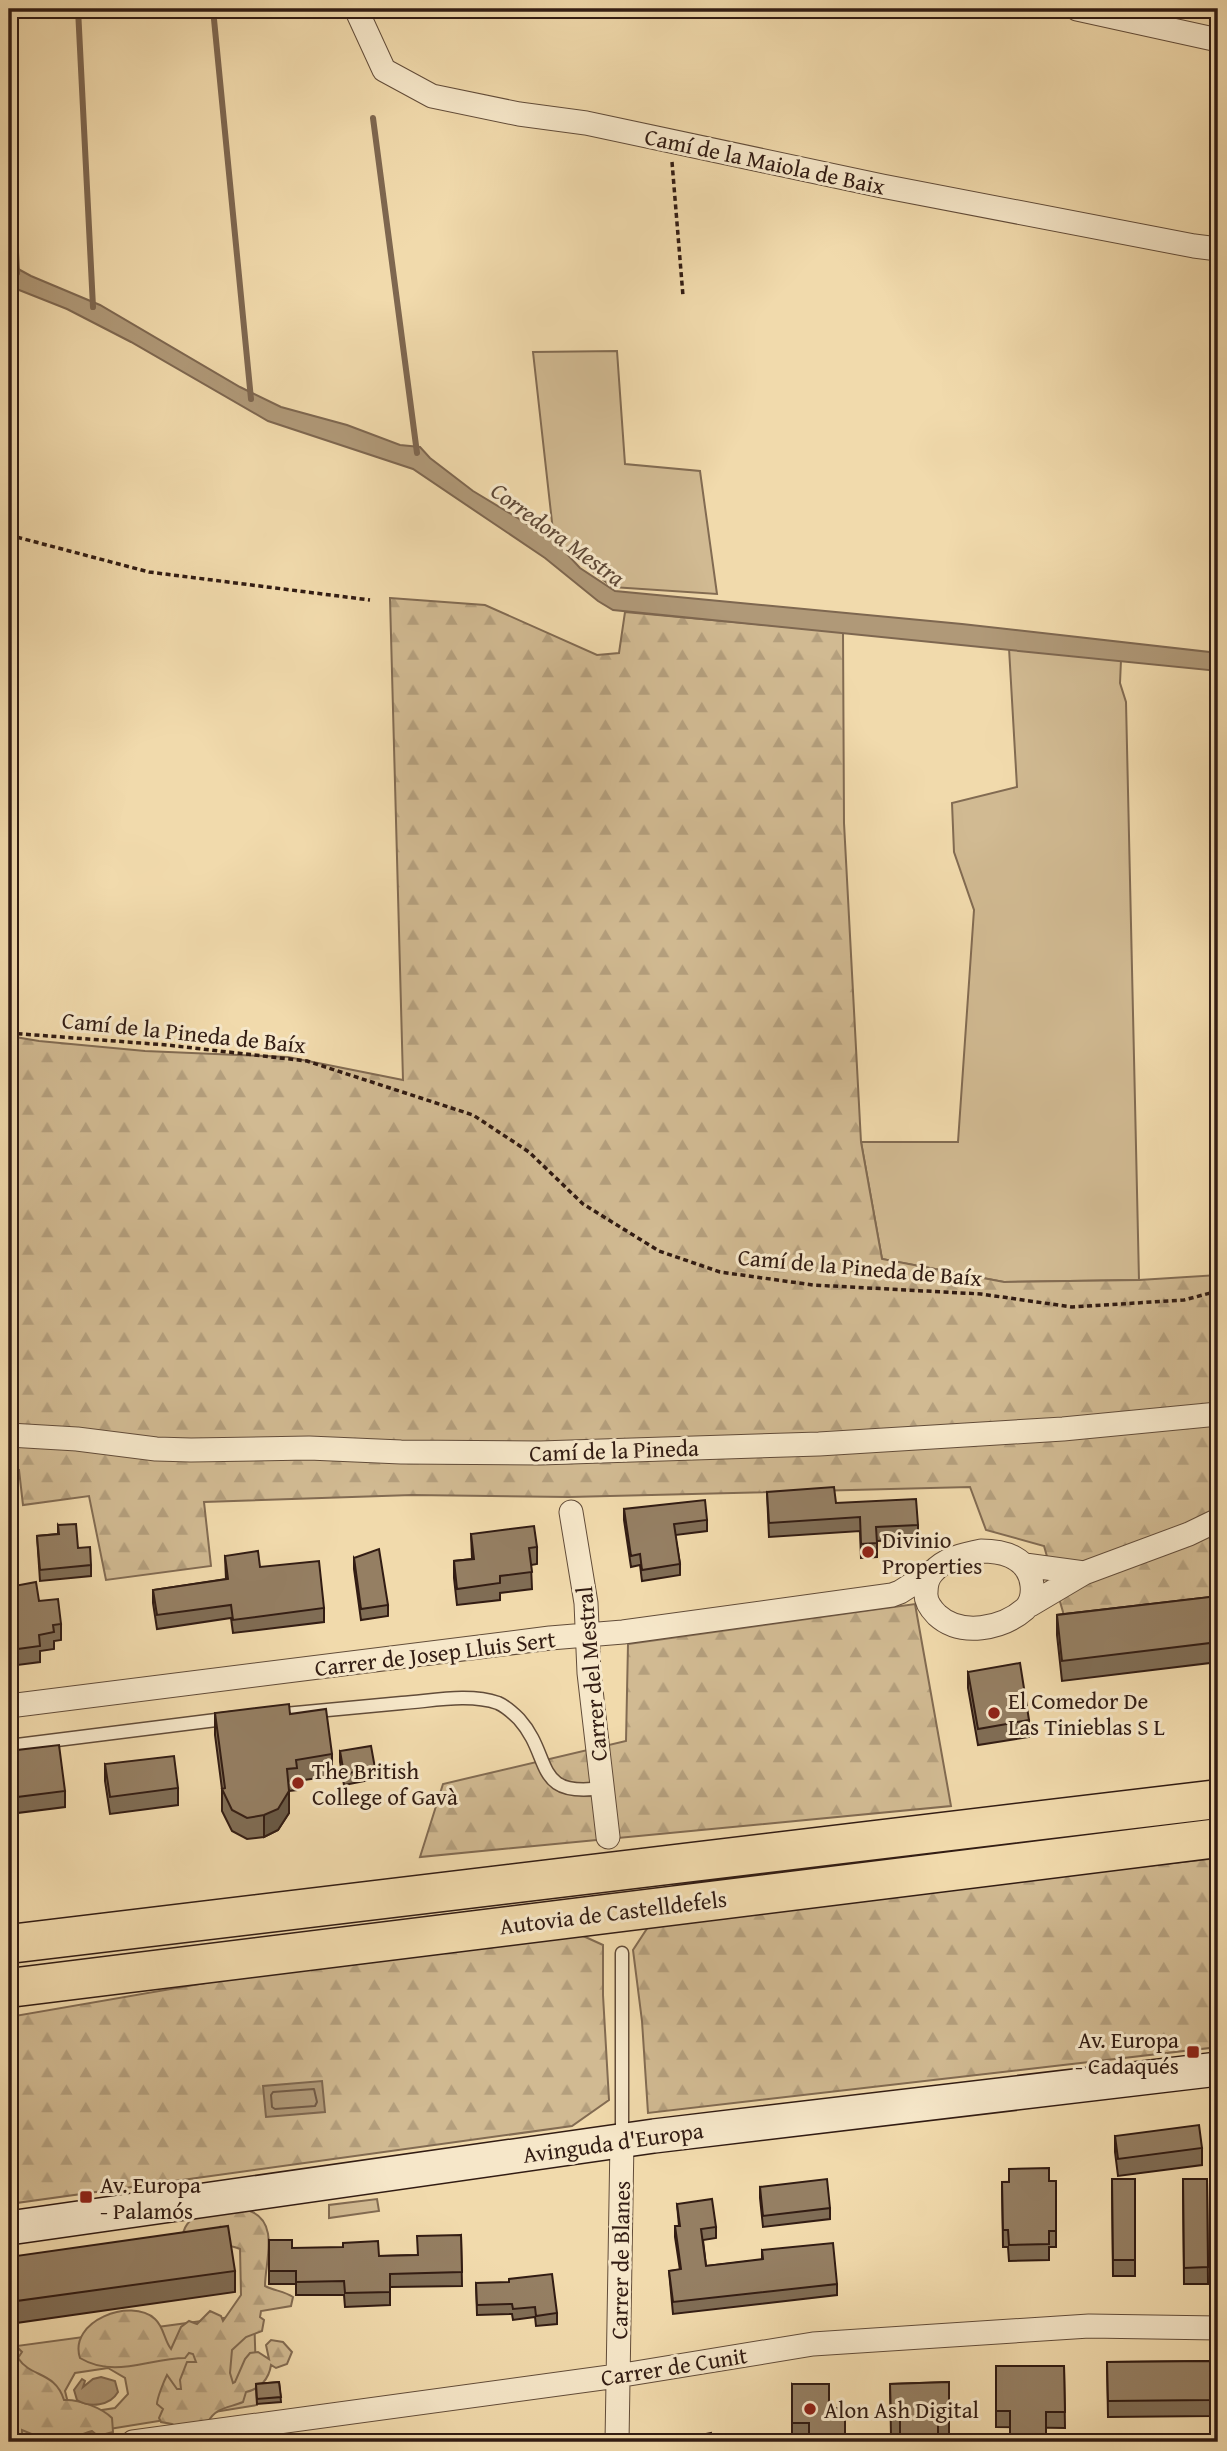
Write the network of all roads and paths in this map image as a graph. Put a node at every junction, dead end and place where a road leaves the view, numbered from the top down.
1 (356, 9) edge
2 (1077, 9) edge
3 (1218, 40) edge
4 (671, 142) junction
5 (1218, 248) edge
6 (683, 296) dead end
7 (9, 535) edge
8 (370, 600) dead end
9 (1218, 907) edge
10 (1218, 913) edge
11 (9, 1033) edge
12 (1218, 1291) edge
13 (1218, 1414) edge
14 (9, 1435) edge
15 (571, 1512) dead end
16 (1218, 1520) edge
17 (1025, 1565) junction
18 (933, 1572) junction
19 (1084, 1573) junction
20 (862, 1599) junction
21 (1030, 1605) junction
22 (935, 1613) junction
23 (587, 1635) junction
24 (9, 1706) edge
25 (9, 1746) edge
26 (602, 1788) junction
27 (1218, 1799) edge
28 (608, 1837) dead end
29 (1218, 1838) edge
30 (303, 1909) junction
31 (9, 1924) edge
32 (9, 1944) edge
33 (622, 1952) dead end
34 (9, 1988) edge
35 (1218, 2069) edge
36 (622, 2140) junction
37 (9, 2228) edge
38 (1218, 2328) edge
39 (617, 2376) junction
40 (133, 2442) edge
41 (617, 2442) edge

1 - 4 street, Camí de la Maiola de Baix
2 - 3 street
4 - 5 street, Camí de la Maiola de Baix
4 - 6 path
7 - 8 path
9 - 10 path
11 - 12 path, Camí de la Pineda de Baíx
13 - 14 street, Camí de la Pineda
15 - 23 street, Carrer del Mestral
16 - 19 street, Carrer de Josep Lluis Sert
17 - 18 street, Carrer de Josep Lluis Sert
17 - 19 street, Carrer de Josep Lluis Sert
17 - 21 street
18 - 20 street, Carrer de Josep Lluis Sert
18 - 22 street
19 - 21 street, Carrer de Josep Lluis Sert
20 - 22 street, Carrer de Josep Lluis Sert
20 - 23 street, Carrer de Josep Lluis Sert
21 - 22 street, Carrer de Josep Lluis Sert
23 - 24 street, Carrer de Josep Lluis Sert
23 - 26 street, Carrer del Mestral
25 - 26 lane
26 - 28 street, Carrer del Mestral
27 - 30 highway, Autovia de Castelldefels
29 - 34 highway, Autovia de Castelldefels
30 - 31 highway
30 - 32 highway, Autovia de Castelldefels
33 - 36 lane, Carrer de Blanes
35 - 36 street, Avinguda d'Europa
36 - 37 street, Avinguda d'Europa
36 - 39 street, Carrer de Blanes
38 - 39 street, Carrer de Cunit
39 - 40 street, Carrer de Cunit
39 - 41 street, Carrer de Blanes

